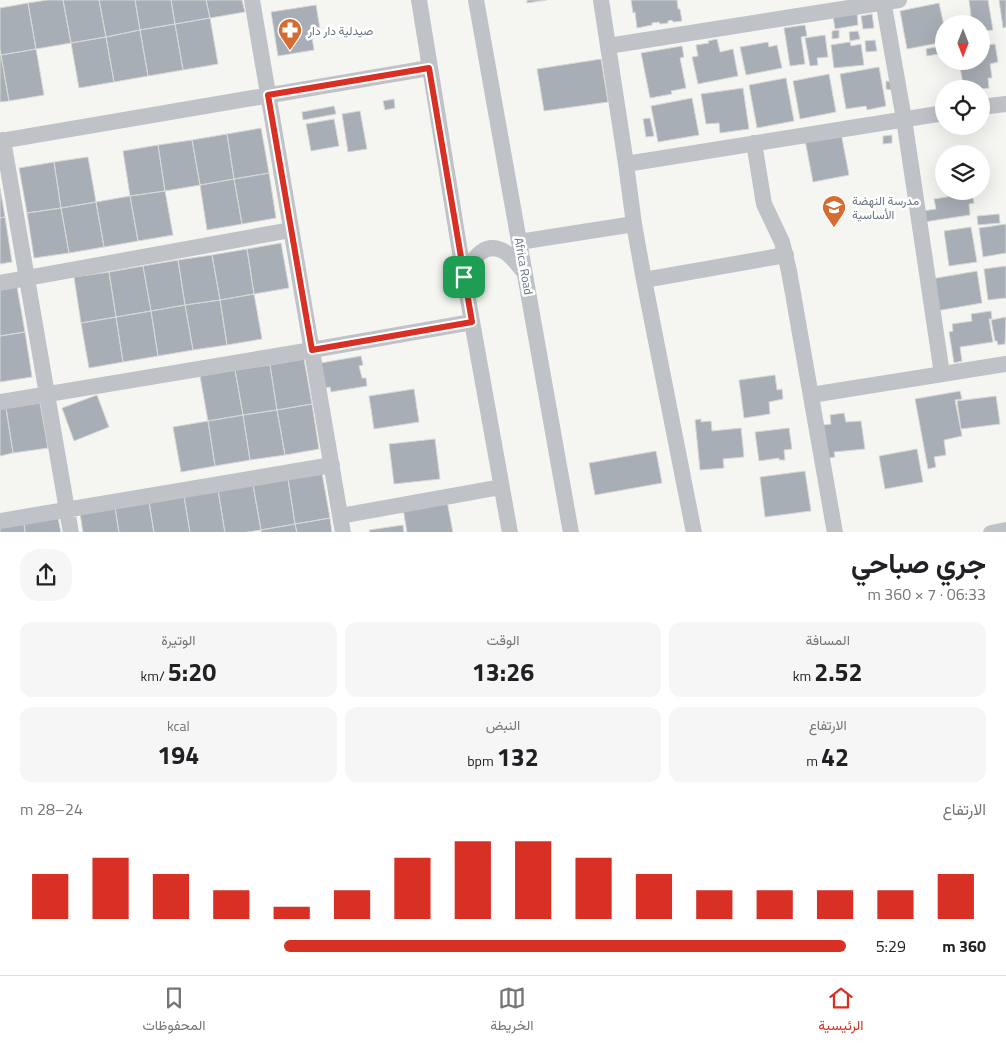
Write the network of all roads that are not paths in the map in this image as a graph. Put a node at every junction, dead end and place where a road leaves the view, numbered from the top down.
1 (252, 0) edge
2 (419, 0) edge
3 (476, 0) edge
4 (601, 0) edge
5 (888, 1) edge
6 (608, 46) junction
7 (429, 68) junction
8 (268, 95) junction
9 (1006, 104) edge
10 (990, 106) edge
11 (935, 114) edge
12 (904, 119) junction
13 (2, 141) edge
14 (754, 143) junction
15 (626, 164) junction
16 (634, 224) junction
17 (292, 230) junction
18 (520, 242) junction
19 (786, 255) junction
20 (524, 272) junction
21 (464, 277) junction
22 (27, 278) junction
23 (644, 280) junction
24 (0, 283) edge
25 (472, 322) junction
26 (312, 350) junction
27 (1006, 364) edge
28 (942, 374) junction
29 (47, 394) junction
30 (811, 395) junction
31 (0, 402) edge
32 (332, 465) junction
33 (501, 487) junction
34 (67, 510) junction
35 (340, 516) junction
36 (0, 521) edge
37 (1006, 530) edge
38 (71, 532) edge
39 (343, 532) edge
40 (510, 532) edge
41 (571, 532) edge
42 (694, 532) edge
43 (834, 532) edge
44 (991, 532) edge

1 - 8 street
2 - 7 street
3 - 18 street, Africa Road
4 - 6 street
5 - 6 street
5 - 12 street
6 - 15 street
7 - 8 street
7 - 21 street
8 - 13 street
8 - 17 street
9 - 10 street
11 - 12 street
12 - 14 street
12 - 28 street
13 - 22 street
14 - 15 street
14 - 19 street
15 - 16 street
16 - 18 street
16 - 23 street
17 - 22 street
17 - 26 street
18 - 20 street, Africa Road
19 - 23 street
19 - 30 street
20 - 21 street
20 - 41 street, Africa Road
21 - 25 street
22 - 24 street
22 - 29 street
23 - 42 street
25 - 26 street
25 - 33 street
26 - 29 street
26 - 32 street
27 - 28 street
28 - 30 street
29 - 31 street
29 - 34 street
30 - 43 street
32 - 34 street
32 - 35 street
33 - 35 street
33 - 40 street
34 - 36 street
34 - 38 street
35 - 39 street
37 - 44 street

